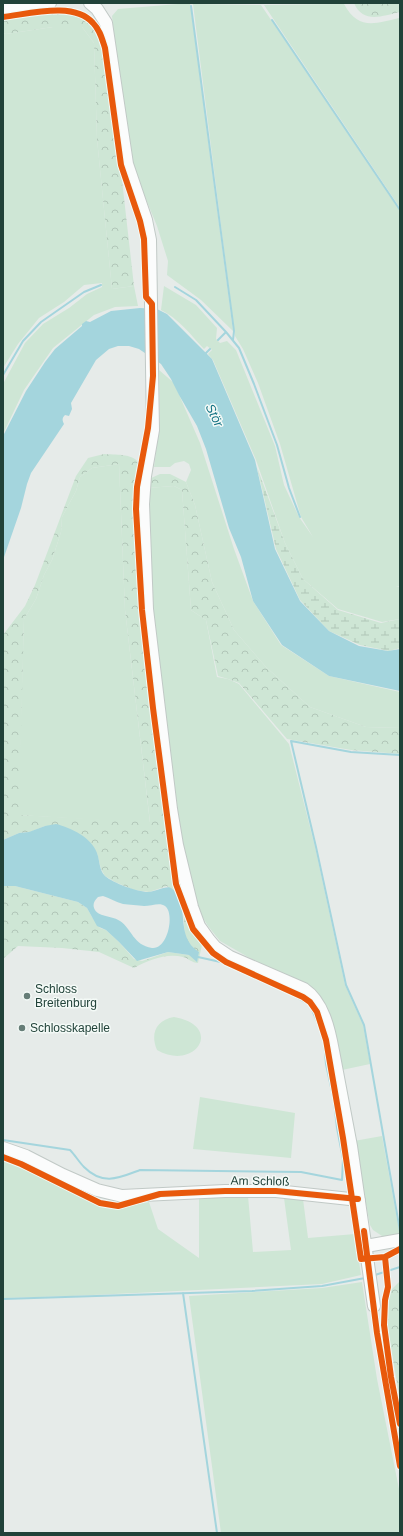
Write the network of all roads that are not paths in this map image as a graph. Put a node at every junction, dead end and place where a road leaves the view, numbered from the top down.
1 (50, 3) edge
2 (97, 5) edge
3 (3, 8) edge
4 (3, 1148) edge
5 (359, 1200) junction
6 (400, 1240) edge
7 (366, 1246) junction
8 (374, 1306) dead end

1 - 3 main road
2 - 5 main road
4 - 5 main road, Am Schloß
5 - 7 main road
6 - 7 main road
7 - 8 main road

